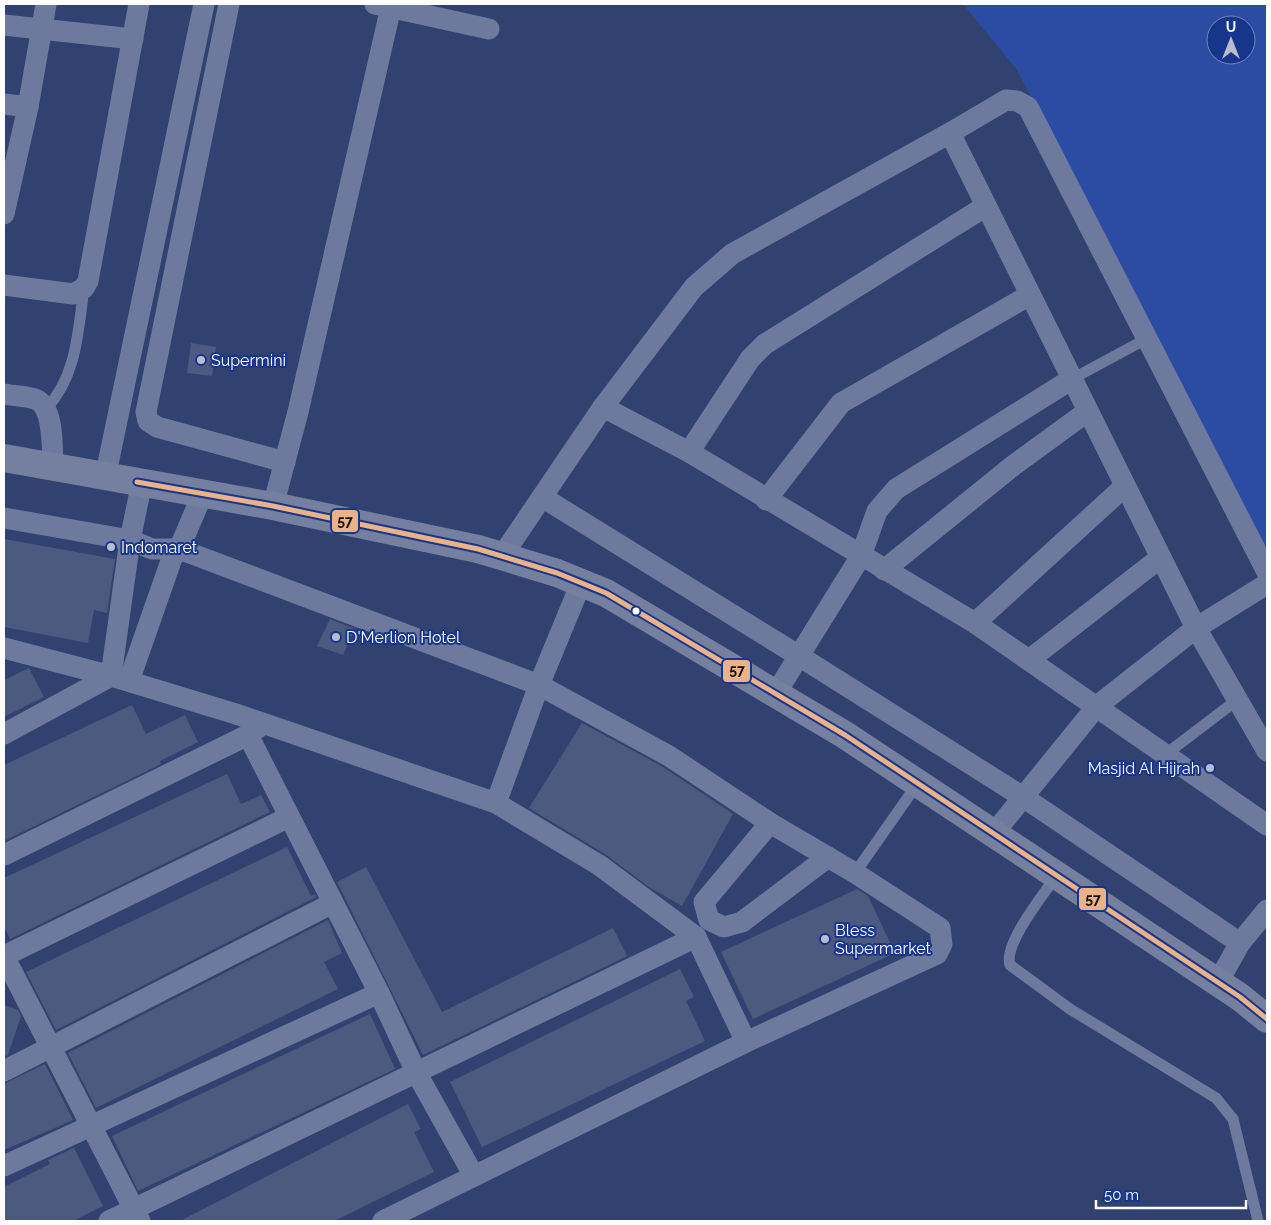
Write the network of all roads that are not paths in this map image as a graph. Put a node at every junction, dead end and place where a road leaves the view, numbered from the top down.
1 (46, 4) edge
2 (139, 4) edge
3 (204, 4) edge
4 (228, 4) edge
5 (383, 6) edge
6 (4, 25) edge
7 (41, 28) junction
8 (490, 29) dead end
9 (133, 39) junction
10 (4, 104) edge
11 (28, 107) junction
12 (190, 130) junction
13 (950, 133) junction
14 (6, 193) edge
15 (986, 206) junction
16 (4, 214) edge
17 (4, 285) edge
18 (84, 288) junction
19 (1030, 295) junction
20 (154, 302) junction
21 (1148, 338) junction
22 (1072, 379) junction
23 (4, 394) edge
24 (603, 406) junction
25 (46, 408) junction
26 (1088, 411) junction
27 (689, 452) junction
28 (4, 458) edge
29 (285, 462) junction
30 (54, 469) junction
31 (104, 478) junction
32 (142, 482) junction
33 (1125, 486) junction
34 (203, 493) junction
35 (542, 497) junction
36 (766, 500) junction
37 (273, 506) junction
38 (4, 518) edge
39 (130, 540) junction
40 (179, 549) junction
41 (502, 556) junction
42 (861, 556) junction
43 (1160, 558) junction
44 (884, 570) junction
45 (1267, 572) edge
46 (581, 583) junction
47 (1267, 584) edge
48 (975, 623) junction
49 (1196, 628) junction
50 (4, 648) edge
51 (799, 656) junction
52 (1029, 660) junction
53 (120, 678) junction
54 (539, 685) junction
55 (776, 693) junction
56 (1237, 700) junction
57 (1097, 706) junction
58 (255, 730) junction
59 (4, 734) edge
60 (1267, 751) edge
61 (1166, 754) junction
62 (918, 783) junction
63 (1023, 797) junction
64 (496, 803) junction
65 (289, 817) junction
66 (770, 823) junction
67 (1267, 826) edge
68 (994, 833) junction
69 (4, 855) edge
70 (828, 857) junction
71 (855, 873) junction
72 (1057, 875) junction
73 (333, 903) junction
74 (1267, 910) edge
75 (696, 937) junction
76 (1240, 943) junction
77 (4, 956) edge
78 (1218, 982) junction
79 (379, 993) junction
80 (1267, 1019) edge
81 (746, 1042) junction
82 (51, 1048) junction
83 (4, 1071) edge
84 (416, 1072) junction
85 (91, 1126) junction
86 (4, 1166) edge
87 (474, 1176) junction
88 (137, 1215) edge
89 (109, 1221) edge
90 (383, 1221) edge
91 (1258, 1221) edge

1 - 7 street
2 - 9 street
3 - 12 street
4 - 12 street
5 - 8 street
5 - 29 street
6 - 7 street
7 - 9 street
7 - 11 street
9 - 18 street
10 - 11 street
11 - 14 street
12 - 20 street
13 - 15 street
13 - 21 street
13 - 24 street
14 - 16 street
15 - 19 street
15 - 27 street
17 - 18 street
18 - 25 lane
19 - 22 street
19 - 36 street
20 - 29 street
20 - 31 street
21 - 22 lane
21 - 45 street
22 - 26 street
22 - 42 street
23 - 25 street
24 - 27 street
24 - 35 street
25 - 30 street
26 - 33 street
26 - 44 street
27 - 36 street
28 - 30 main road
29 - 37 street
30 - 31 main road
31 - 32 main road
32 - 34 main road
32 - 39 street
33 - 43 street
33 - 48 street
34 - 37 main road
34 - 40 street
35 - 41 street
35 - 51 street
36 - 42 street
37 - 41 main road
38 - 39 street
39 - 40 street
39 - 53 street
40 - 53 street
40 - 54 street
41 - 46 main road
42 - 44 street
42 - 51 street
43 - 49 street
43 - 52 street
44 - 48 street
46 - 54 street
46 - 55 main road
47 - 49 street
48 - 52 street
49 - 56 street
49 - 57 street
50 - 53 street
51 - 55 street
51 - 63 street
52 - 57 street
53 - 58 street
53 - 59 street
54 - 64 street
54 - 66 street
55 - 62 main road
56 - 60 street
56 - 61 lane
57 - 61 street
57 - 63 street
58 - 64 street
58 - 65 street
58 - 69 street
61 - 67 street
62 - 68 main road
62 - 71 lane
63 - 68 street
63 - 76 street
64 - 75 street
65 - 73 street
65 - 77 street
66 - 70 street
66 - 70 street
68 - 72 main road
70 - 71 street
71 - 81 street
72 - 78 main road
72 - 91 lane
73 - 79 street
73 - 82 street
74 - 76 street
75 - 81 street
75 - 84 street
76 - 78 street
77 - 82 street
78 - 80 main road
79 - 84 street
79 - 85 street
81 - 87 street
82 - 83 street
82 - 85 street
84 - 87 street
84 - 88 street
85 - 86 street
85 - 88 street
87 - 90 street
88 - 89 street

